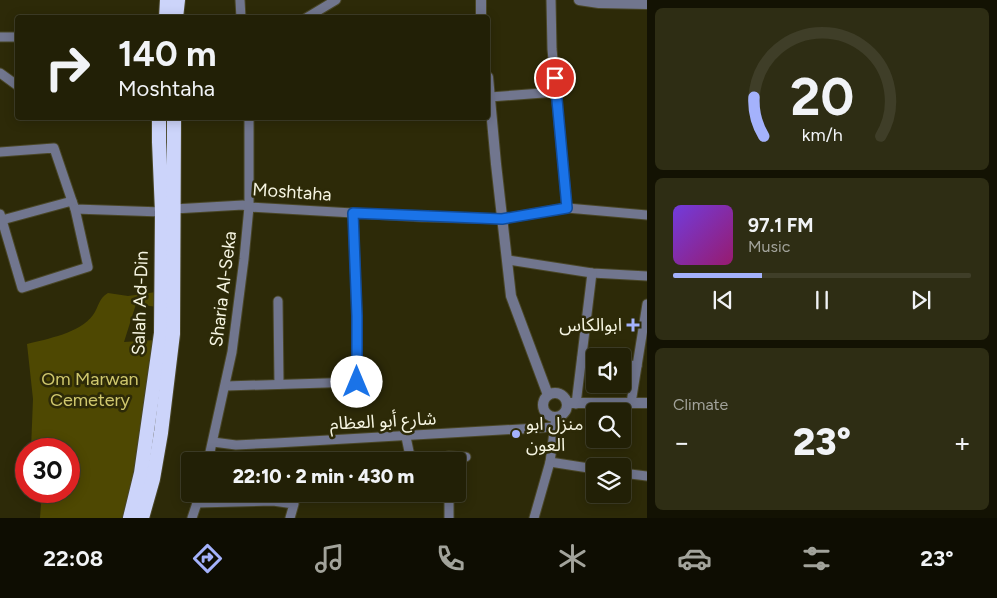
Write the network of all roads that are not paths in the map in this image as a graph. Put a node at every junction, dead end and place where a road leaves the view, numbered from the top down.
1 (167, 0) edge
2 (178, 0) edge
3 (240, 0) edge
4 (336, 0) edge
5 (551, 0) edge
6 (579, 0) edge
7 (635, 2) edge
8 (647, 4) edge
9 (166, 15) edge
10 (176, 15) edge
11 (242, 15) edge
12 (311, 15) edge
13 (0, 36) edge
14 (15, 37) edge
15 (0, 73) edge
16 (15, 84) edge
17 (556, 92) junction
18 (490, 97) joint
19 (159, 120) edge
20 (174, 120) edge
21 (249, 120) edge
22 (0, 152) edge
23 (74, 205) junction
24 (248, 207) junction
25 (567, 208) junction
26 (168, 210) junction
27 (353, 213) junction
28 (647, 215) edge
29 (1, 217) edge
30 (502, 219) junction
31 (508, 260) junction
32 (592, 273) junction
33 (647, 276) edge
34 (278, 301) dead end
35 (647, 304) edge
36 (582, 358) junction
37 (586, 359) edge
38 (631, 365) edge
39 (637, 366) junction
40 (278, 384) junction
41 (226, 386) junction
42 (548, 395) junction
43 (572, 403) junction
44 (586, 403) edge
45 (647, 403) edge
46 (631, 404) joint
47 (555, 422) junction
48 (406, 437) junction
49 (214, 442) junction
50 (211, 452) edge
51 (409, 452) edge
52 (550, 462) junction
53 (586, 468) edge
54 (631, 474) edge
55 (647, 476) edge
56 (449, 502) edge
57 (197, 503) joint
58 (130, 518) edge
59 (142, 518) edge
60 (192, 518) edge
61 (290, 518) edge
62 (448, 518) edge
63 (534, 518) edge

1 - 9 highway
2 - 10 highway
3 - 11 street
4 - 12 street
5 - 17 street
6 - 7 street
7 - 8 street
13 - 14 street
15 - 16 street
17 - 18 street
17 - 25 street
18 - 30 street
19 - 26 highway, Salah Ad-Din
20 - 26 highway, Salah Ad-Din
21 - 24 street, Sharia Al-Seka
22 - 23 street
23 - 26 street, Moshtaha
23 - 29 street, Moshtaha
23 - 29 street
24 - 26 street, Moshtaha
24 - 27 street, Moshtaha
24 - 41 street, Sharia Al-Seka
25 - 28 street, Moshtaha
25 - 30 street, Moshtaha
26 - 58 highway, Salah Ad-Din
26 - 59 highway, Salah Ad-Din
27 - 30 street, Moshtaha
27 - 40 street
30 - 31 street
31 - 32 street
31 - 42 street
32 - 33 street
32 - 36 street
34 - 40 street
35 - 39 street
36 - 37 street
36 - 43 street
38 - 39 street
39 - 46 street
40 - 41 street
41 - 49 street, Sharia Al-Seka
42 - 43 street
42 - 47 street
43 - 44 street
43 - 47 street
45 - 46 street
47 - 48 street, شارع أبو العظام
47 - 52 street
48 - 49 street, شارع أبو العظام
48 - 51 street
49 - 50 street, Sharia Al-Seka
52 - 53 street
52 - 63 street
54 - 55 street
56 - 62 street
57 - 60 street
57 - 61 street

